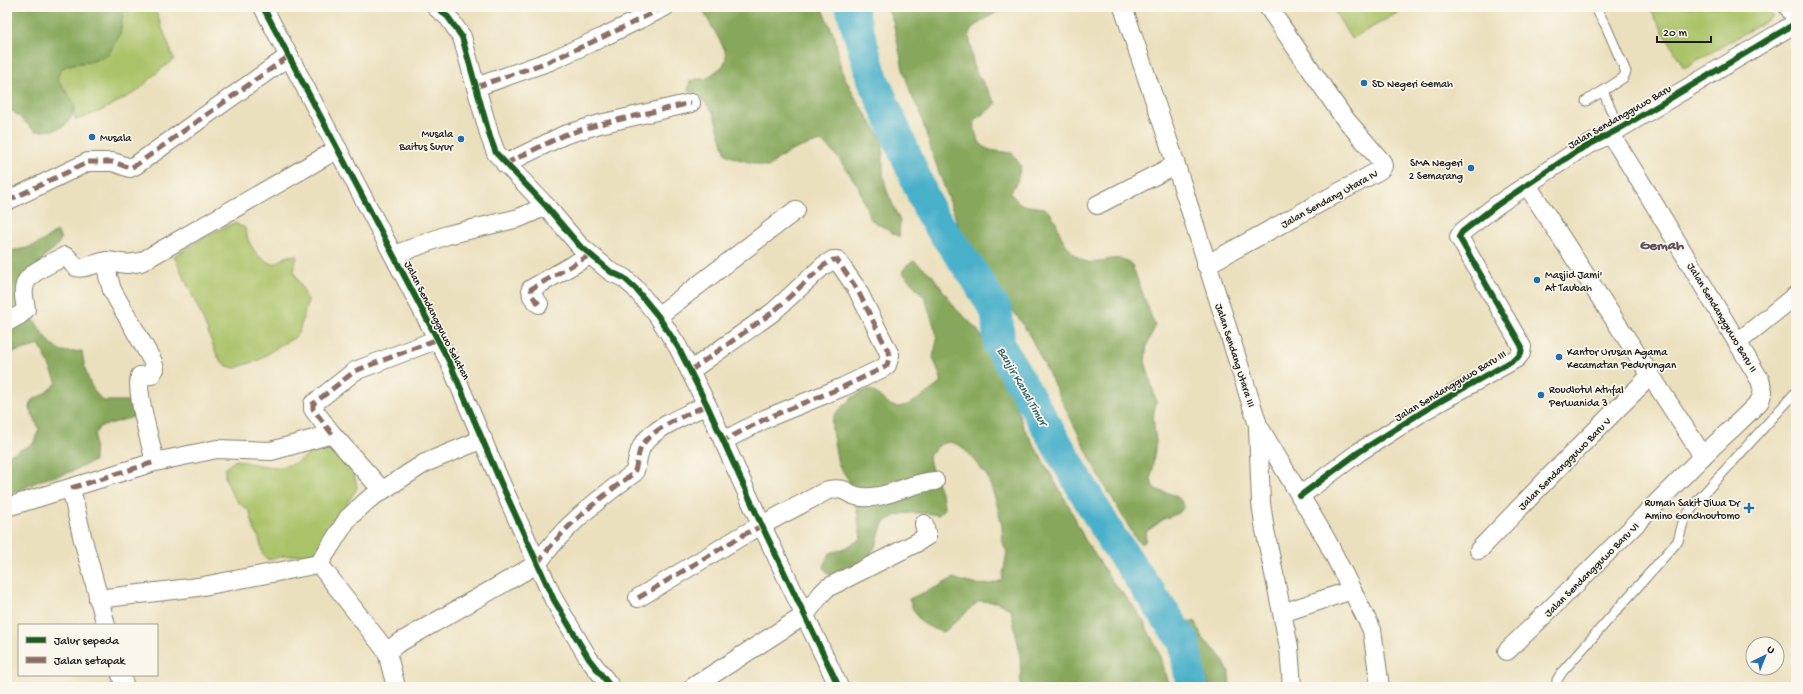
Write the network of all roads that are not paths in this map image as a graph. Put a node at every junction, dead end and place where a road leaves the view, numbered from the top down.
1 (263, 7) edge
2 (436, 7) edge
3 (665, 7) edge
4 (1123, 7) edge
5 (1268, 7) edge
6 (1595, 7) edge
7 (1783, 7) edge
8 (1795, 25) edge
9 (289, 56) junction
10 (476, 87) junction
11 (1603, 91) junction
12 (1586, 101) dead end
13 (691, 103) dead end
14 (1614, 131) junction
15 (338, 149) junction
16 (505, 164) junction
17 (1175, 165) junction
18 (1527, 185) junction
19 (7, 201) edge
20 (1097, 205) dead end
21 (546, 206) junction
22 (796, 210) dead end
23 (1460, 237) joint
24 (394, 255) junction
25 (590, 255) junction
26 (107, 261) junction
27 (1206, 265) junction
28 (1796, 295) edge
29 (539, 304) dead end
30 (658, 316) junction
31 (7, 322) edge
32 (438, 339) junction
33 (1738, 342) junction
34 (690, 371) junction
35 (1650, 376) junction
36 (1796, 392) edge
37 (1760, 401) joint
38 (707, 406) junction
39 (1258, 425) junction
40 (332, 434) junction
41 (483, 439) junction
42 (723, 441) junction
43 (1703, 456) junction
44 (155, 462) junction
45 (935, 481) dead end
46 (71, 488) junction
47 (382, 490) junction
48 (1300, 496) junction
49 (7, 507) edge
50 (924, 524) dead end
51 (762, 526) junction
52 (1479, 550) dead end
53 (319, 564) junction
54 (537, 564) junction
55 (1352, 590) junction
56 (638, 598) dead end
57 (98, 600) junction
58 (1282, 613) junction
59 (805, 615) junction
60 (106, 624) edge
61 (1507, 651) dead end
62 (387, 652) junction
63 (121, 676) edge
64 (125, 687) edge
65 (396, 687) edge
66 (611, 687) edge
67 (693, 687) edge
68 (839, 687) edge
69 (1292, 687) edge
70 (1380, 687) edge
71 (1557, 687) edge

1 - 9 street, Jalan Sendangguwo Selatan
2 - 10 street
3 - 10 street
4 - 17 street, Jalan Sendang Utara III
5 - 27 street, Jalan Sendang Utara IV
6 - 11 lane
7 - 8 lane
8 - 14 street, Jalan Sendangguwo Baru
9 - 15 street, Jalan Sendangguwo Selatan
9 - 19 street
10 - 16 street
11 - 12 lane
11 - 14 lane
13 - 16 street
14 - 18 street, Jalan Sendangguwo Baru
14 - 33 street, Jalan Sendangguwo Baru II
15 - 24 street, Jalan Sendangguwo Selatan
15 - 26 street
16 - 21 street
17 - 20 street
17 - 27 street, Jalan Sendang Utara III
18 - 23 street, Jalan Sendangguwo Baru
18 - 35 street
21 - 24 street
21 - 25 street
22 - 30 street
23 - 48 street, Jalan Sendangguwo Baru III
24 - 32 street, Jalan Sendangguwo Selatan
25 - 29 street
25 - 30 street
26 - 31 street
26 - 44 street
27 - 39 street, Jalan Sendang Utara III
28 - 33 street
30 - 34 street
32 - 40 street
32 - 41 street, Jalan Sendangguwo Selatan
33 - 37 street, Jalan Sendangguwo Baru II
34 - 38 street
34 - 42 street
35 - 43 street
35 - 52 street, Jalan Sendangguwo Baru V
36 - 71 lane
37 - 43 street, Jalan Sendangguwo Baru VI
38 - 42 street
38 - 54 street
39 - 48 street, Jalan Sendang Utara III
39 - 58 street
40 - 44 street
40 - 47 street
41 - 47 street
41 - 54 street, Jalan Sendangguwo Selatan
42 - 51 street
43 - 61 street, Jalan Sendangguwo Baru VI
44 - 46 street
45 - 51 street
46 - 49 street
46 - 57 street
47 - 53 street
48 - 55 street, Jalan Sendang Utara III
50 - 59 street
51 - 56 street
51 - 59 street
53 - 57 street
53 - 62 street
54 - 62 street
54 - 66 street, Jalan Sendangguwo Selatan
55 - 58 street
55 - 70 street, Jalan Sendang Utara III
57 - 60 street
58 - 69 street
59 - 67 street
59 - 68 street
62 - 65 street
63 - 64 street

